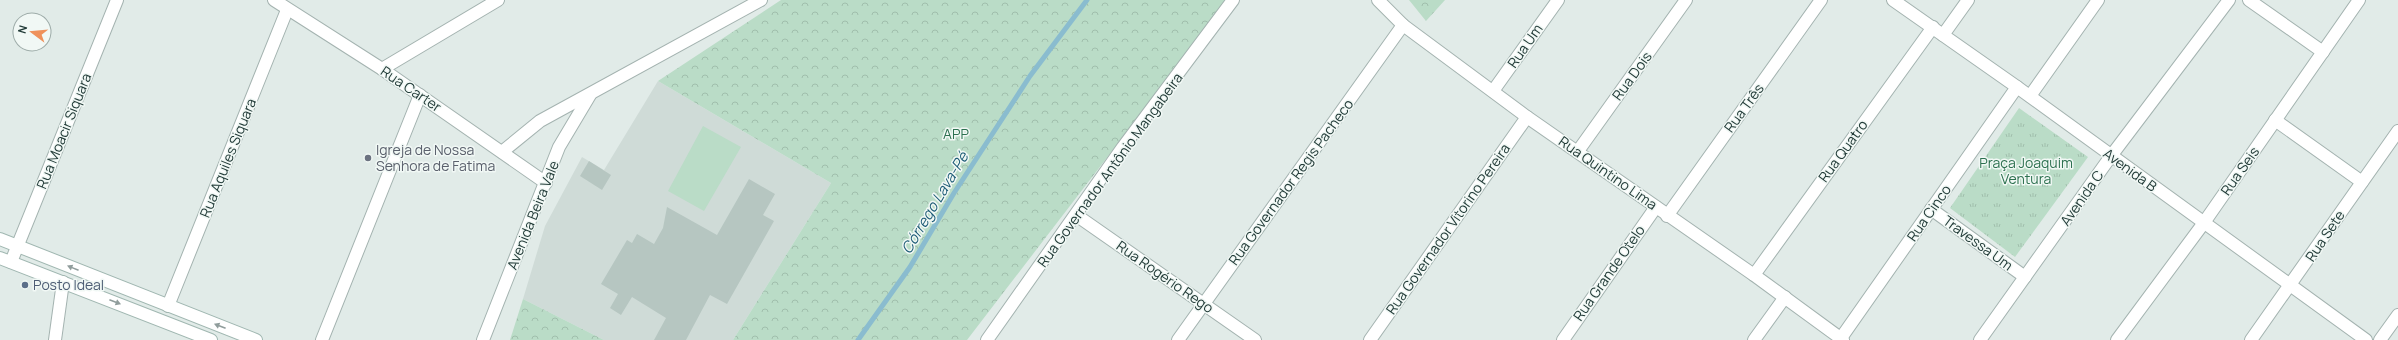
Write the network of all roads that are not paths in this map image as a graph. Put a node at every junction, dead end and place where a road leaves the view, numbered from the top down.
1 (117, 0) edge
2 (274, 0) edge
3 (498, 0) edge
4 (762, 0) edge
5 (1234, 0) edge
6 (1378, 0) edge
7 (1558, 0) edge
8 (1686, 0) edge
9 (1821, 0) edge
10 (1892, 0) edge
11 (1968, 0) edge
12 (2098, 0) edge
13 (2229, 0) edge
14 (2249, 0) edge
15 (2360, 0) edge
16 (287, 10) junction
17 (1403, 25) junction
18 (1933, 27) junction
19 (1944, 35) junction
20 (2323, 52) junction
21 (382, 69) junction
22 (2017, 87) junction
23 (1493, 91) junction
24 (591, 94) junction
25 (420, 95) junction
26 (2030, 96) junction
27 (1527, 118) junction
28 (2275, 120) junction
29 (2398, 131) edge
30 (1578, 151) junction
31 (502, 152) junction
32 (2111, 156) junction
33 (2362, 182) junction
34 (546, 183) junction
35 (1656, 207) junction
36 (1931, 209) junction
37 (1076, 215) junction
38 (1667, 216) junction
39 (2203, 224) junction
40 (0, 239) edge
41 (16, 246) junction
42 (5, 260) edge
43 (1754, 275) junction
44 (2025, 277) junction
45 (63, 282) junction
46 (2291, 286) junction
47 (1785, 297) junction
48 (1204, 304) junction
49 (168, 306) junction
50 (2398, 315) edge
51 (1842, 339) edge
52 (55, 340) edge
53 (211, 340) edge
54 (256, 340) edge
55 (322, 340) edge
56 (483, 340) edge
57 (987, 340) edge
58 (1178, 340) edge
59 (1255, 340) edge
60 (1370, 340) edge
61 (1562, 340) edge
62 (1754, 340) edge
63 (1980, 340) edge
64 (2117, 340) edge
65 (2251, 340) edge
66 (2366, 340) edge
67 (2380, 340) edge

1 - 41 street, Rua Moacir Siquara
2 - 16 street, Rua Carter
3 - 21 street
4 - 24 street, Avenida Beira Vale
5 - 37 street, Rua Governador Antônio Mangabeira
6 - 17 street, Rua Quintino Lima
7 - 23 street, Rua Um
8 - 30 street, Rua Dois
9 - 38 street, Rua Três
10 - 18 street, Avenida B
11 - 19 street
12 - 26 street
13 - 32 street, Avenida C
14 - 20 street
15 - 20 street, Rua Seis
16 - 21 street, Rua Carter
16 - 49 street, Rua Aquiles Siquara
17 - 23 street, Rua Quintino Lima
17 - 48 street, Rua Governador Regis Pacheco
18 - 19 street, Avenida B
18 - 43 street, Rua Quatro
19 - 22 street, Avenida B
20 - 28 street, Rua Seis
21 - 25 street, Rua Carter
22 - 26 street, Avenida B
22 - 36 street, Rua Cinco
23 - 27 street, Rua Quintino Lima
24 - 31 street, Avenida Beira Vale
24 - 34 street, Avenida Beira Vale
25 - 31 street, Rua Carter
25 - 55 street
26 - 32 street, Avenida B
27 - 30 street, Rua Quintino Lima
27 - 60 street, Rua Governador Vitorino Pereira
28 - 33 street
28 - 39 street, Rua Seis
29 - 33 street, Rua Sete
30 - 35 street, Rua Quintino Lima
31 - 34 street, Rua Carter
32 - 39 street, Avenida B
32 - 44 street, Avenida C
33 - 46 street, Rua Sete
34 - 56 street, Avenida Beira Vale
35 - 38 street, Rua Quintino Lima
35 - 61 street, Rua Grande Otelo
36 - 44 street, Travessa Um
36 - 51 street, Rua Cinco
37 - 48 street, Rua Rogério Rego
37 - 57 street, Rua Governador Antônio Mangabeira
38 - 43 street, Rua Quintino Lima
39 - 46 street, Avenida B
39 - 64 street, Rua Seis
40 - 41 street
41 - 42 street, Rua Moacir Siquara
49 -> 41 street
42 - 45 street
43 - 47 street, Rua Quintino Lima
44 - 63 street, Avenida C
45 - 52 street
45 -> 53 street
46 - 65 street, Rua Sete
46 - 66 street, Avenida B
47 - 51 street, Rua Quintino Lima
47 - 62 street
48 - 58 street, Rua Governador Regis Pacheco
48 - 59 street, Rua Rogério Rego
54 -> 49 street
50 - 67 street

